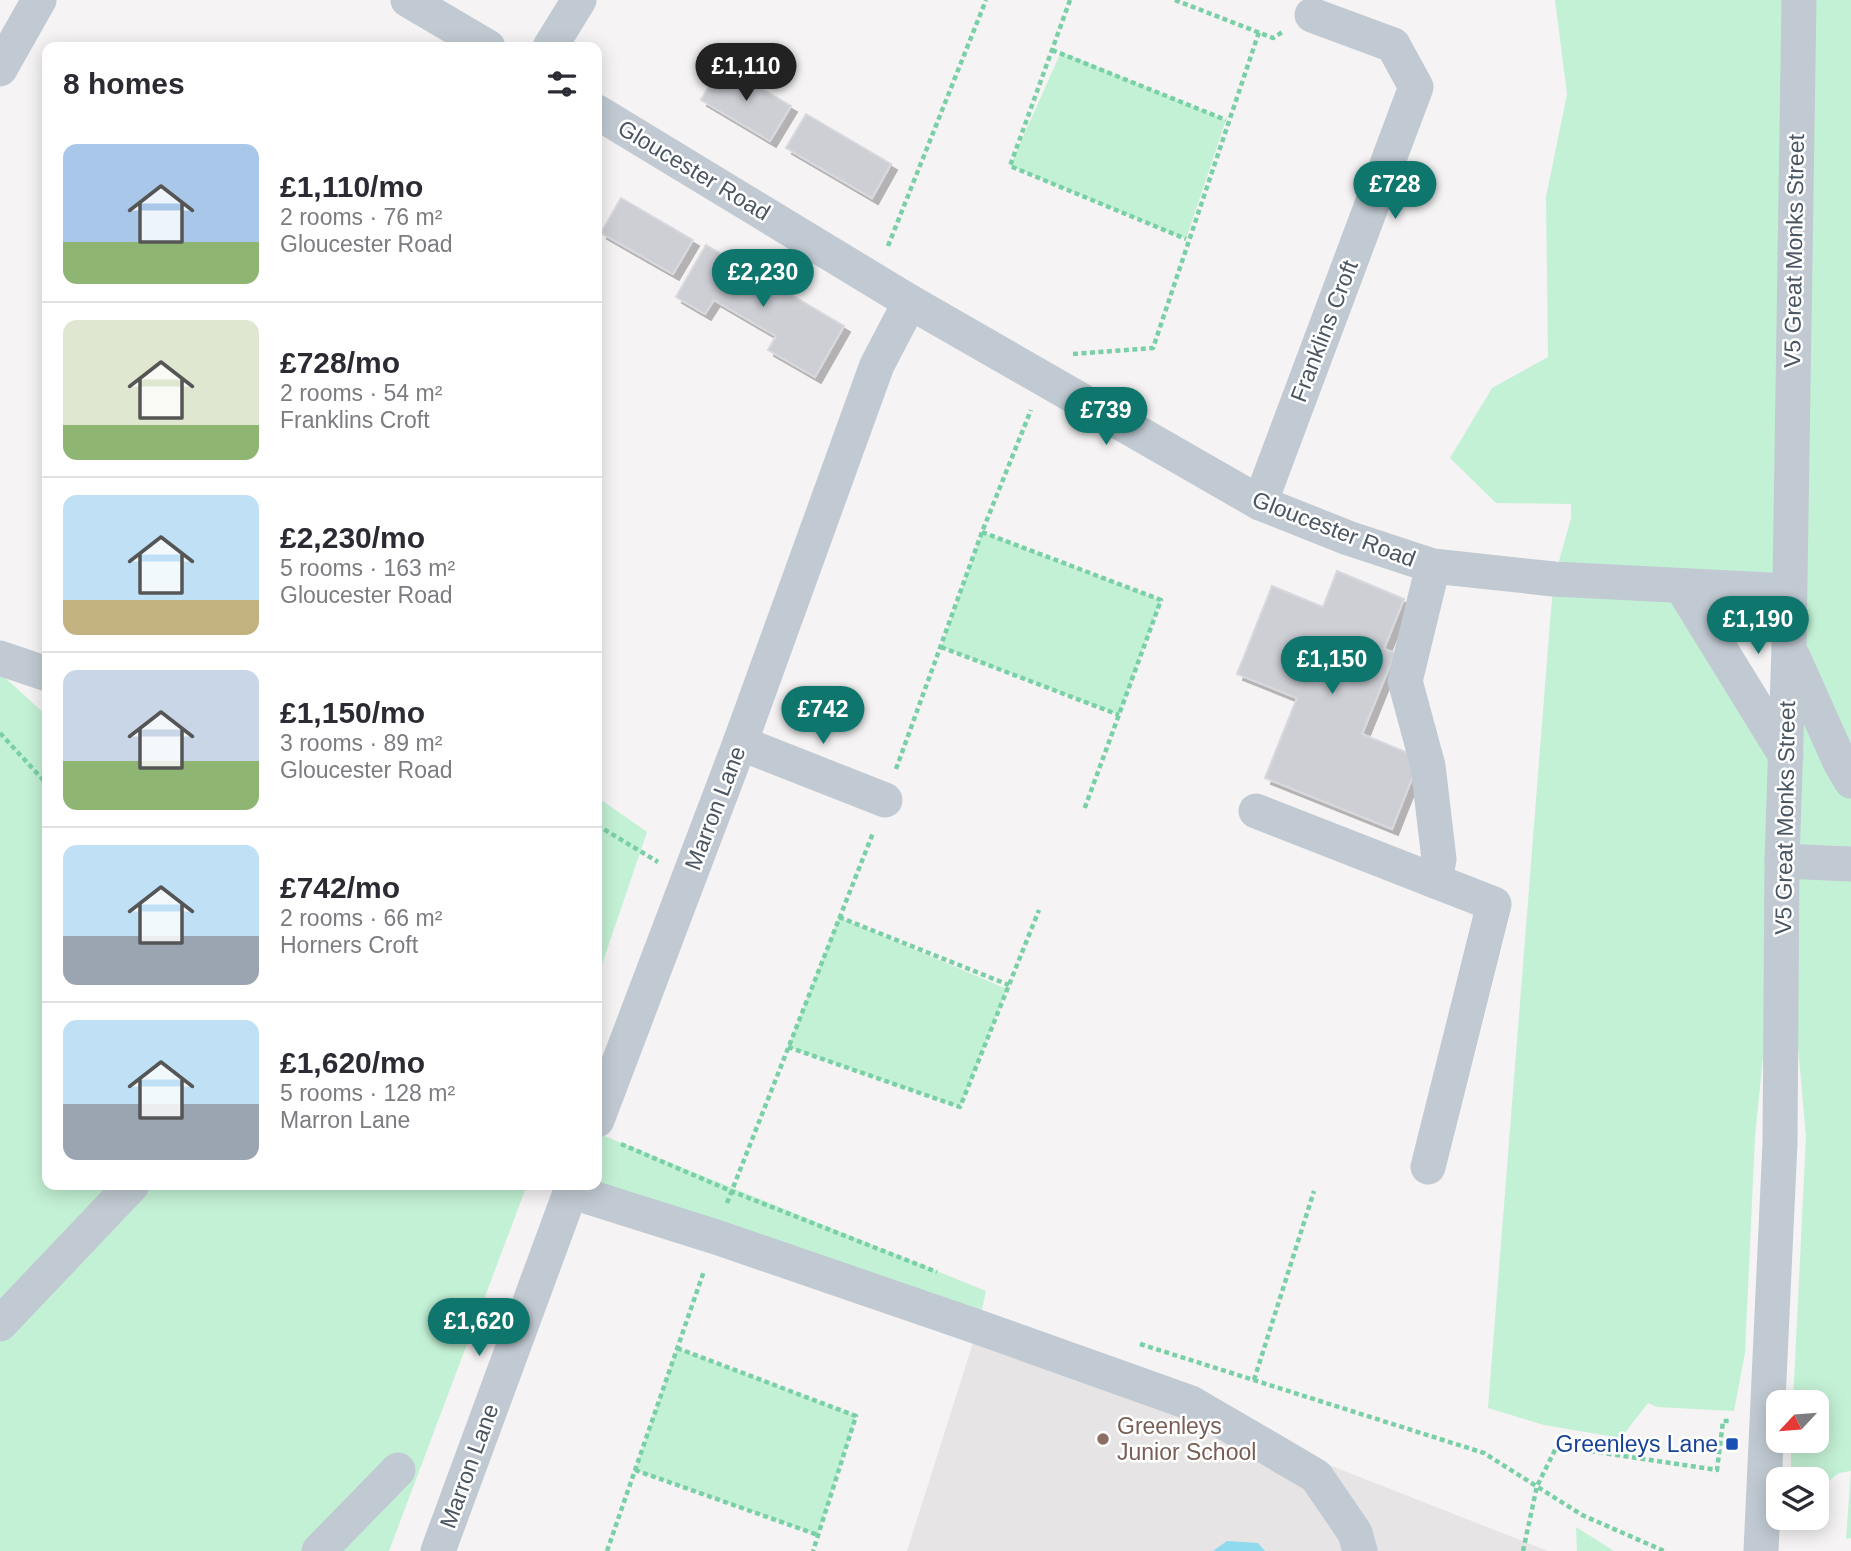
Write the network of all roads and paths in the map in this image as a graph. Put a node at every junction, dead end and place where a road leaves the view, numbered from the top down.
1 (39, 0) edge
2 (408, 0) edge
3 (579, 0) edge
4 (1070, 0) edge
5 (1175, 0) edge
6 (1799, 0) edge
7 (1312, 15) joint
8 (1259, 32) junction
9 (479, 42) edge
10 (553, 42) edge
11 (1052, 50) junction
12 (0, 69) edge
13 (602, 115) edge
14 (1226, 120) dead end
15 (1186, 239) dead end
16 (910, 302) junction
17 (1044, 379) junction
18 (1260, 503) junction
19 (982, 532) junction
20 (1433, 566) junction
21 (1682, 587) junction
22 (1788, 592) junction
23 (942, 647) junction
24 (1789, 647) junction
25 (0, 658) edge
26 (42, 672) edge
27 (1119, 715) junction
28 (0, 733) edge
29 (740, 743) junction
30 (1786, 755) junction
31 (42, 779) edge
32 (1851, 781) edge
33 (885, 800) junction
34 (1084, 810) dead end
35 (1256, 811) dead end
36 (602, 828) edge
37 (1782, 861) junction
38 (659, 862) dead end
39 (1851, 864) edge
40 (1435, 881) junction
41 (1040, 910) dead end
42 (839, 917) junction
43 (1009, 985) junction
44 (788, 1047) junction
45 (603, 1129) edge
46 (1428, 1167) dead end
47 (127, 1190) edge
48 (570, 1190) edge
49 (577, 1190) edge
50 (731, 1191) junction
51 (1314, 1191) dead end
52 (716, 1237) junction
53 (948, 1276) dead end
54 (0, 1324) edge
55 (1136, 1343) dead end
56 (677, 1348) junction
57 (1254, 1380) junction
58 (1768, 1390) edge
59 (1766, 1420) edge
60 (1766, 1442) edge
61 (398, 1470) dead end
62 (635, 1470) junction
63 (1537, 1486) junction
64 (818, 1535) junction
65 (319, 1551) edge
66 (438, 1551) edge
67 (607, 1551) edge
68 (813, 1551) edge
69 (1360, 1551) edge
70 (1523, 1551) edge
71 (1664, 1551) edge
72 (1761, 1551) edge

1 - 12 street
2 - 9 street
3 - 10 street
4 - 11 path
5 - 8 path
6 - 22 street, V5 Great Monks Street
7 - 8 path
7 - 18 street, Franklins Croft
8 - 17 path
11 - 14 path
11 - 15 path
13 - 16 street, Gloucester Road
16 - 17 street, Gloucester Road
16 - 29 street, Marron Lane
17 - 18 street, Gloucester Road
17 - 19 path
18 - 20 street, Gloucester Road
19 - 23 path
19 - 27 path
20 - 21 street, Gloucester Road
20 - 40 street
21 - 22 street, Gloucester Road
21 - 30 street
22 - 24 street, V5 Great Monks Street
23 - 27 path
23 - 33 path
24 - 30 street, V5 Great Monks Street
24 - 32 street
25 - 26 street
27 - 34 path
28 - 31 path
29 - 33 street
29 - 45 street, Marron Lane
30 - 37 street, V5 Great Monks Street
33 - 42 path
35 - 40 street
36 - 38 path
37 - 39 street
37 - 58 street, V5 Great Monks Street
40 - 46 street
41 - 43 path
42 - 43 path
42 - 44 path
43 - 44 path
44 - 50 path
45 - 50 path
47 - 54 street
48 - 66 street, Marron Lane
49 - 52 street
50 - 52 path
50 - 53 path
51 - 57 path
52 - 56 path
52 - 69 street
55 - 57 path
56 - 62 path
56 - 64 path
57 - 63 path
59 - 63 path
60 - 72 street, V5 Great Monks Street
61 - 65 street
62 - 64 path
62 - 67 path
63 - 70 path
63 - 71 path
64 - 68 path

